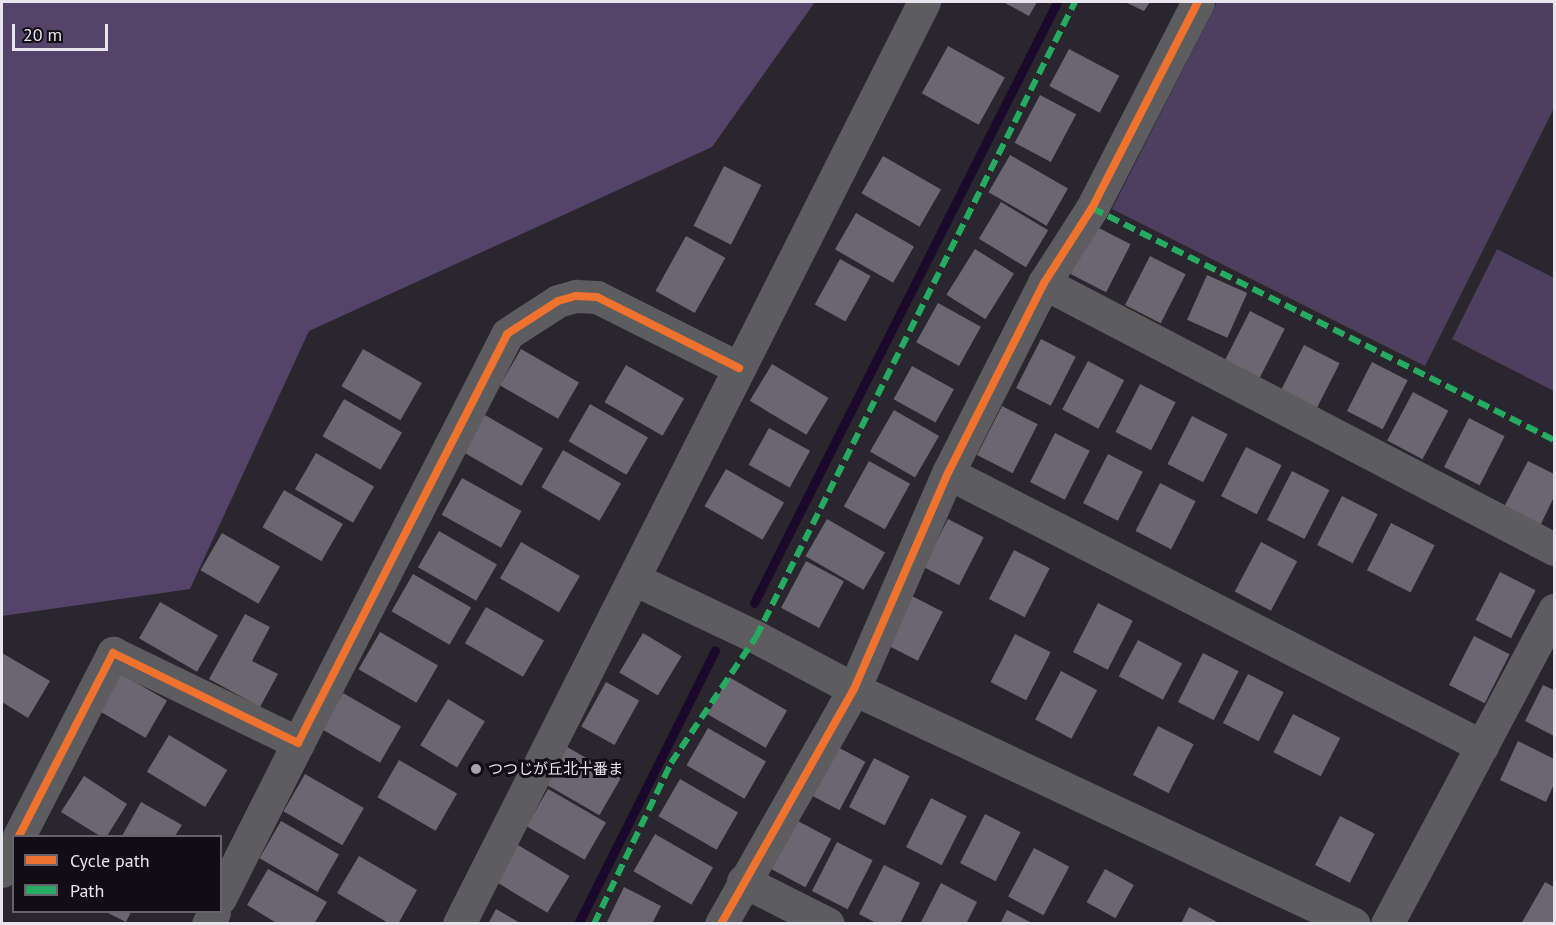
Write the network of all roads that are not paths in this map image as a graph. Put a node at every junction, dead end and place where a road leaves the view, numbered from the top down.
1 (924, 2) edge
2 (1198, 2) edge
3 (1044, 283) junction
4 (739, 368) junction
5 (948, 473) junction
6 (1554, 549) edge
7 (634, 579) junction
8 (1554, 610) edge
9 (855, 689) junction
10 (298, 743) junction
11 (1482, 746) junction
12 (15, 829) edge
13 (12, 839) edge
14 (2, 871) edge
15 (743, 880) junction
16 (222, 894) edge
17 (459, 924) edge
18 (721, 924) edge
19 (828, 924) edge
20 (1354, 924) edge
21 (1387, 924) edge

1 - 4 street
2 - 3 street
3 - 5 street
3 - 6 street
4 - 7 street
4 - 10 street
5 - 9 street
5 - 11 street
7 - 9 street
7 - 17 street
8 - 11 street
9 - 15 street
9 - 20 street
10 - 12 street
10 - 16 street
11 - 21 street
13 - 14 street
15 - 18 street
15 - 19 street

